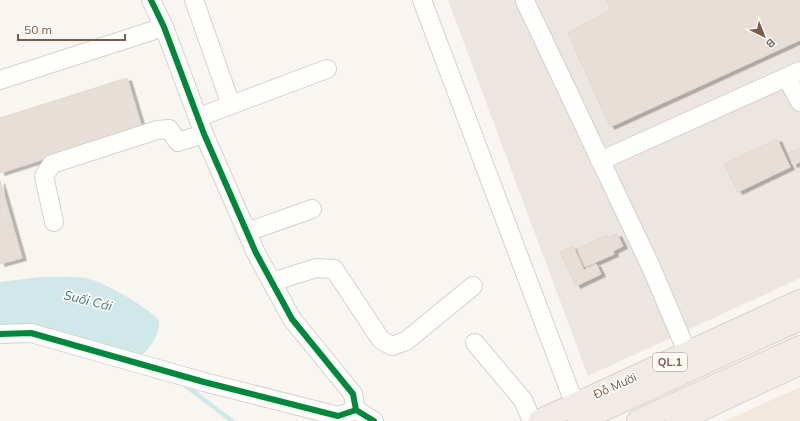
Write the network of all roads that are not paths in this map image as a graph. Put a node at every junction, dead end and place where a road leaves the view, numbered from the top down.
1 (151, 0) edge
2 (194, 0) edge
3 (422, 0) edge
4 (526, 0) edge
5 (164, 27) junction
6 (327, 69) dead end
7 (793, 74) edge
8 (0, 80) edge
9 (800, 102) edge
10 (231, 105) junction
11 (199, 117) junction
12 (204, 134) junction
13 (600, 161) junction
14 (312, 209) dead end
15 (54, 222) dead end
16 (247, 232) junction
17 (272, 282) junction
18 (473, 286) dead end
19 (800, 301) edge
20 (800, 319) edge
21 (0, 334) edge
22 (475, 344) dead end
23 (800, 347) edge
24 (691, 361) junction
25 (800, 364) edge
26 (356, 410) junction
27 (577, 413) edge
28 (374, 421) edge
29 (532, 421) edge
30 (539, 421) edge
31 (638, 421) edge
32 (677, 421) edge

1 - 5 street
2 - 10 street
3 - 27 street
4 - 13 street
5 - 8 street
5 - 11 street
6 - 10 street
7 - 9 street
7 - 13 street
10 - 11 street
11 - 12 street
12 - 15 street
12 - 16 street
13 - 24 street
14 - 16 street
16 - 17 street
17 - 18 street
17 - 26 street
19 - 24 highway, Đỗ Mười / QL.1
20 - 24 highway, Đỗ Mười / QL.1
21 - 26 street
22 - 29 street
23 - 31 highway
24 - 27 highway, Đỗ Mười / QL.1
25 - 32 highway
26 - 28 street
27 - 30 highway, Đỗ Mười / QL.1

